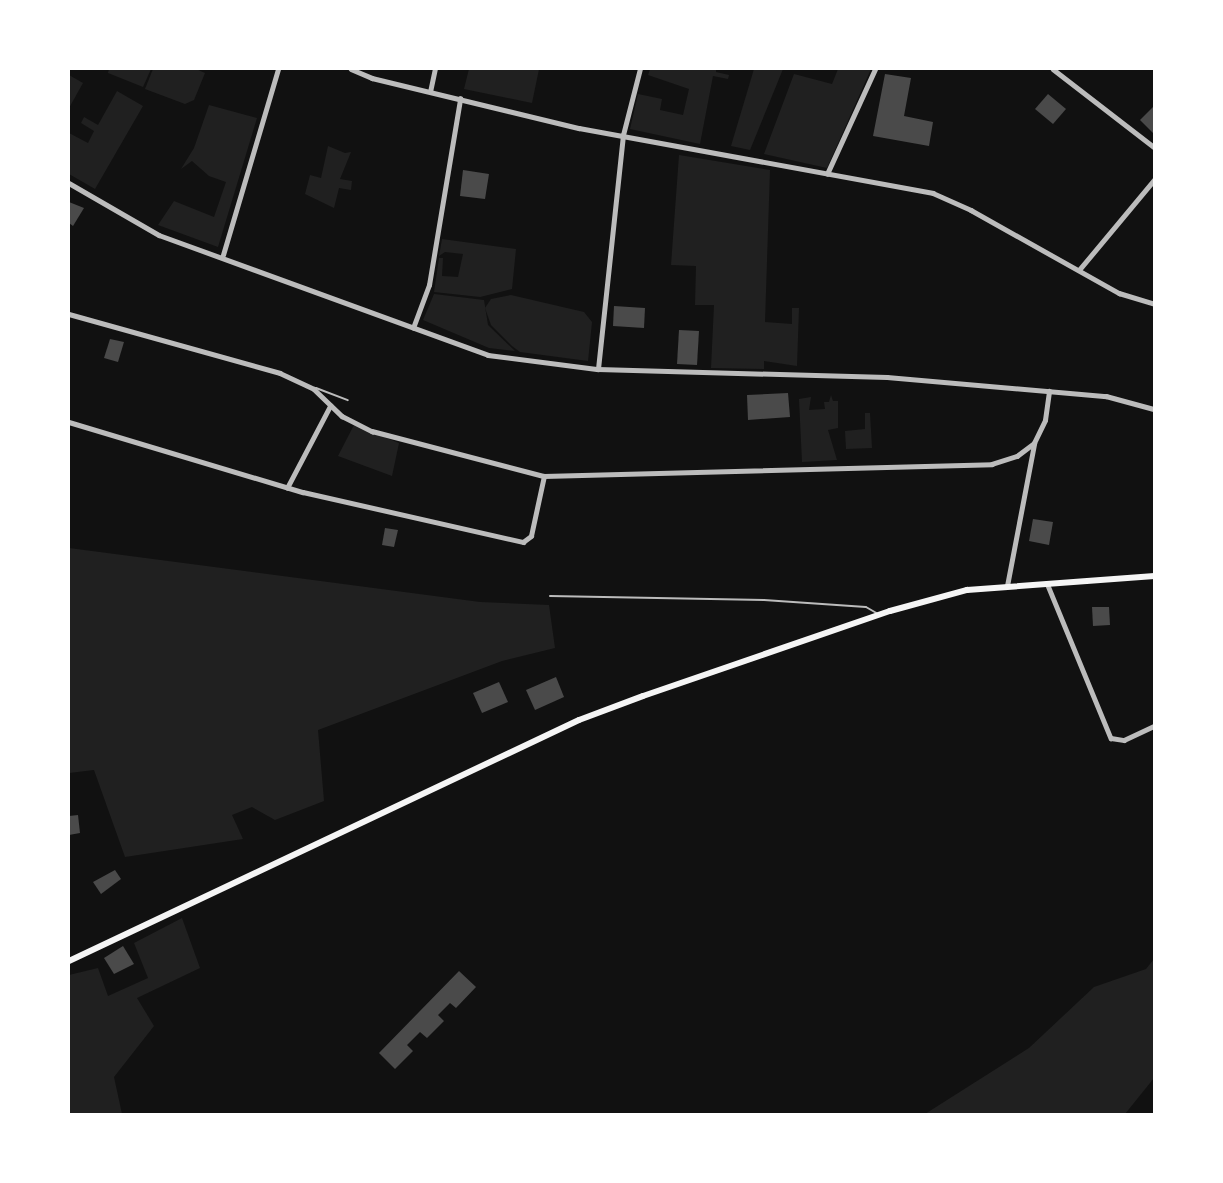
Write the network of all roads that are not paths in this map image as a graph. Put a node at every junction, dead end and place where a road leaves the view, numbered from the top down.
1 (278, 69) edge
2 (351, 69) edge
3 (435, 69) edge
4 (640, 69) edge
5 (875, 69) edge
6 (1053, 69) edge
7 (430, 92) junction
8 (460, 99) junction
9 (623, 135) junction
10 (1154, 147) edge
11 (827, 174) junction
12 (1154, 180) edge
13 (69, 183) edge
14 (223, 255) junction
15 (1079, 270) junction
16 (1154, 304) edge
17 (69, 314) edge
18 (413, 328) junction
19 (598, 369) junction
20 (314, 389) junction
21 (1049, 391) junction
22 (348, 400) dead end
23 (330, 406) junction
24 (1154, 409) edge
25 (69, 423) edge
26 (1034, 444) junction
27 (544, 476) junction
28 (287, 488) junction
29 (1154, 576) edge
30 (1047, 583) junction
31 (1007, 586) junction
32 (550, 596) dead end
33 (880, 614) junction
34 (1154, 726) edge
35 (69, 961) edge

1 - 14 street
2 - 7 street
3 - 7 street
4 - 9 street
5 - 11 street
6 - 10 street
7 - 8 street
8 - 9 street
8 - 18 street
9 - 11 street
9 - 19 street
11 - 15 street
12 - 15 street
13 - 14 street
14 - 18 street
15 - 16 street
17 - 20 street
18 - 19 street
19 - 21 street
20 - 22 lane
20 - 23 street
21 - 24 street
21 - 26 street
23 - 27 street
23 - 28 street
25 - 28 street
26 - 27 street
26 - 31 street
27 - 28 street
29 - 30 main road
30 - 31 main road
30 - 34 street
31 - 33 main road
32 - 33 lane
33 - 35 main road

